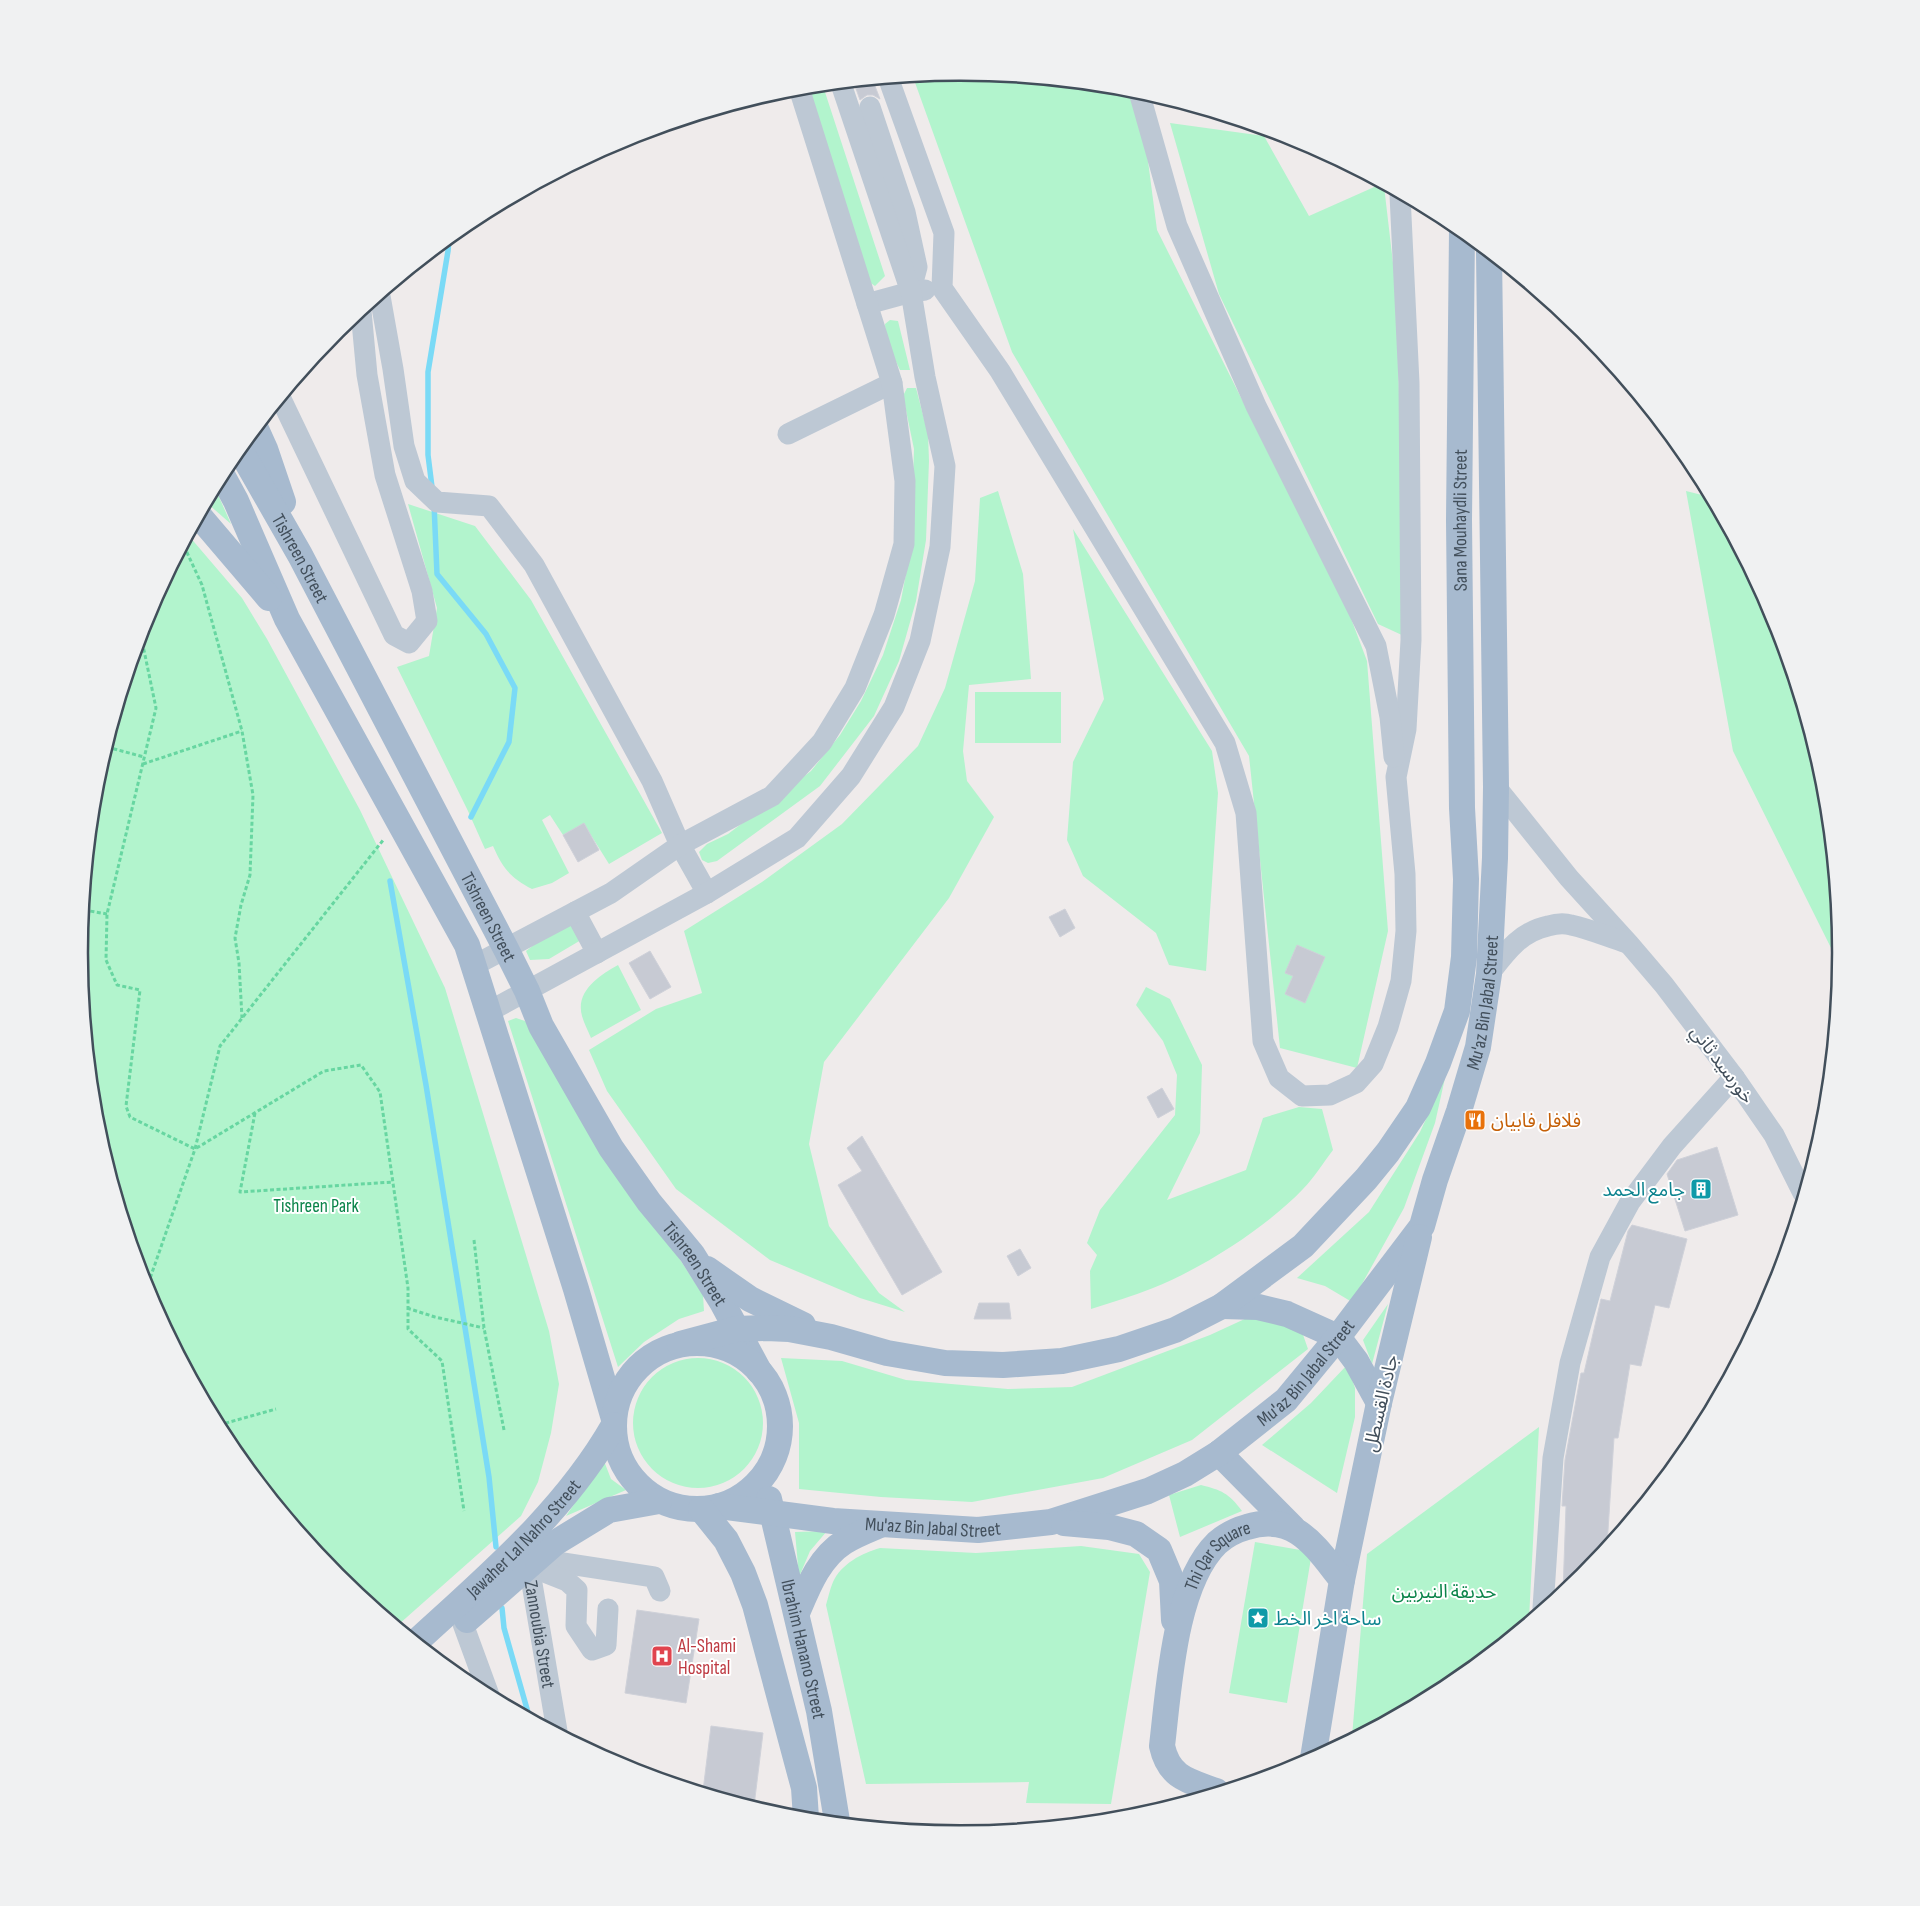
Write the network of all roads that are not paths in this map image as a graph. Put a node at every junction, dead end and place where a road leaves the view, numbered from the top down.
1 (890, 84) edge
2 (842, 90) edge
3 (802, 96) edge
4 (1141, 101) edge
5 (870, 107) dead end
6 (1400, 201) edge
7 (1462, 241) edge
8 (1489, 260) edge
9 (942, 288) junction
10 (911, 292) junction
11 (381, 302) edge
12 (867, 304) junction
13 (363, 319) edge
14 (892, 383) junction
15 (283, 404) edge
16 (788, 434) dead end
17 (259, 435) edge
18 (244, 457) edge
19 (226, 483) edge
20 (203, 520) edge
21 (300, 555) junction
22 (287, 619) junction
23 (1396, 777) junction
24 (1496, 787) junction
25 (1462, 808) joint
26 (680, 845) junction
27 (707, 893) junction
28 (575, 912) junction
29 (1629, 944) junction
30 (506, 949) junction
31 (597, 952) junction
32 (473, 966) junction
33 (1489, 974) junction
34 (527, 991) junction
35 (488, 1012) junction
36 (1734, 1077) junction
37 (1800, 1186) edge
38 (1422, 1226) junction
39 (692, 1254) junction
40 (1222, 1306) junction
41 (736, 1329) junction
42 (831, 1337) junction
43 (1338, 1337) junction
44 (680, 1344) junction
45 (759, 1371) junction
46 (1379, 1403) junction
47 (614, 1422) junction
48 (1219, 1453) junction
49 (763, 1476) junction
50 (659, 1501) junction
51 (710, 1508) junction
52 (773, 1514) junction
53 (1051, 1522) junction
54 (881, 1524) junction
55 (1293, 1528) junction
56 (533, 1562) junction
57 (1342, 1580) junction
58 (660, 1591) dead end
59 (1544, 1600) edge
60 (608, 1609) dead end
61 (797, 1614) junction
62 (463, 1624) junction
63 (420, 1638) edge
64 (1175, 1646) junction
65 (435, 1649) edge
66 (484, 1683) edge
67 (556, 1725) edge
68 (1314, 1749) edge
69 (1208, 1788) edge
70 (805, 1810) edge
71 (836, 1815) edge

1 - 9 street
2 - 10 street
3 - 12 street
4 - 23 street
5 - 10 street
6 - 23 street
7 - 25 main road, Sana Mouhaydli Street
8 - 24 main road, Sana Mouhaydli Street
9 - 10 street
9 - 23 street
10 - 12 street
10 - 27 street
11 - 26 street
12 - 14 street
13 - 15 street
14 - 16 street
14 - 26 street
17 - 21 main road
18 - 21 main road, Tishreen Street
19 - 22 main road, Tishreen Street
20 - 22 main road
21 - 30 main road, Tishreen Street
22 - 32 main road, Tishreen Street
24 - 29 street, خورسيد ثاني
24 - 33 main road, Mu'az Bin Jabal Street
25 - 40 main road, Mu'az Bin Jabal Street
26 - 27 street
26 - 28 street
27 - 31 street
28 - 30 street
28 - 31 street
29 - 33 street
29 - 36 street, خورسيد ثاني
30 - 32 street
30 - 34 main road, Tishreen Street
31 - 34 street
32 - 35 main road, Tishreen Street
33 - 38 main road, Mu'az Bin Jabal Street
34 - 35 street
34 - 39 main road, Tishreen Street
35 - 47 main road, Tishreen Street
36 - 37 street, خورسيد ثاني
36 - 59 street
38 - 43 main road, Mu'az Bin Jabal Street
38 - 46 main road, جادة القسطل
39 - 41 main road, Tishreen Street
39 - 42 main road
40 - 42 main road, Mu'az Bin Jabal Street
40 - 43 main road
41 - 42 main road, Mu'az Bin Jabal Street
41 - 44 main road, Mu'az Bin Jabal Street
41 - 45 main road, Tishreen Street
43 - 46 main road
43 - 48 main road, Mu'az Bin Jabal Street
44 - 45 main road
44 - 47 main road
45 - 49 main road
46 - 57 main road, جادة القسطل
47 - 50 main road
47 - 63 main road, Jawaher Lal Nahro Street
48 - 53 main road, Mu'az Bin Jabal Street
48 - 55 main road
49 - 51 main road
49 - 52 main road, Ibrahim Hanano Street
50 - 51 main road
50 - 56 main road, Jawaher Lal Nahro Street
51 - 52 main road, Mu'az Bin Jabal Street
51 - 70 main road, Ibrahim Hanano Street
52 - 54 main road, Mu'az Bin Jabal Street
52 - 61 main road, Ibrahim Hanano Street
53 - 54 main road, Mu'az Bin Jabal Street
53 - 64 main road
54 - 61 main road
55 - 57 main road
55 - 64 main road, Thi Qar Square
56 - 58 street
56 - 60 street
56 - 62 main road, Jawaher Lal Nahro Street
56 - 67 street, Zannoubia Street
57 - 68 main road
61 - 71 main road, Ibrahim Hanano Street
62 - 65 main road, Jawaher Lal Nahro Street
62 - 66 street
64 - 69 main road, Thi Qar Square

